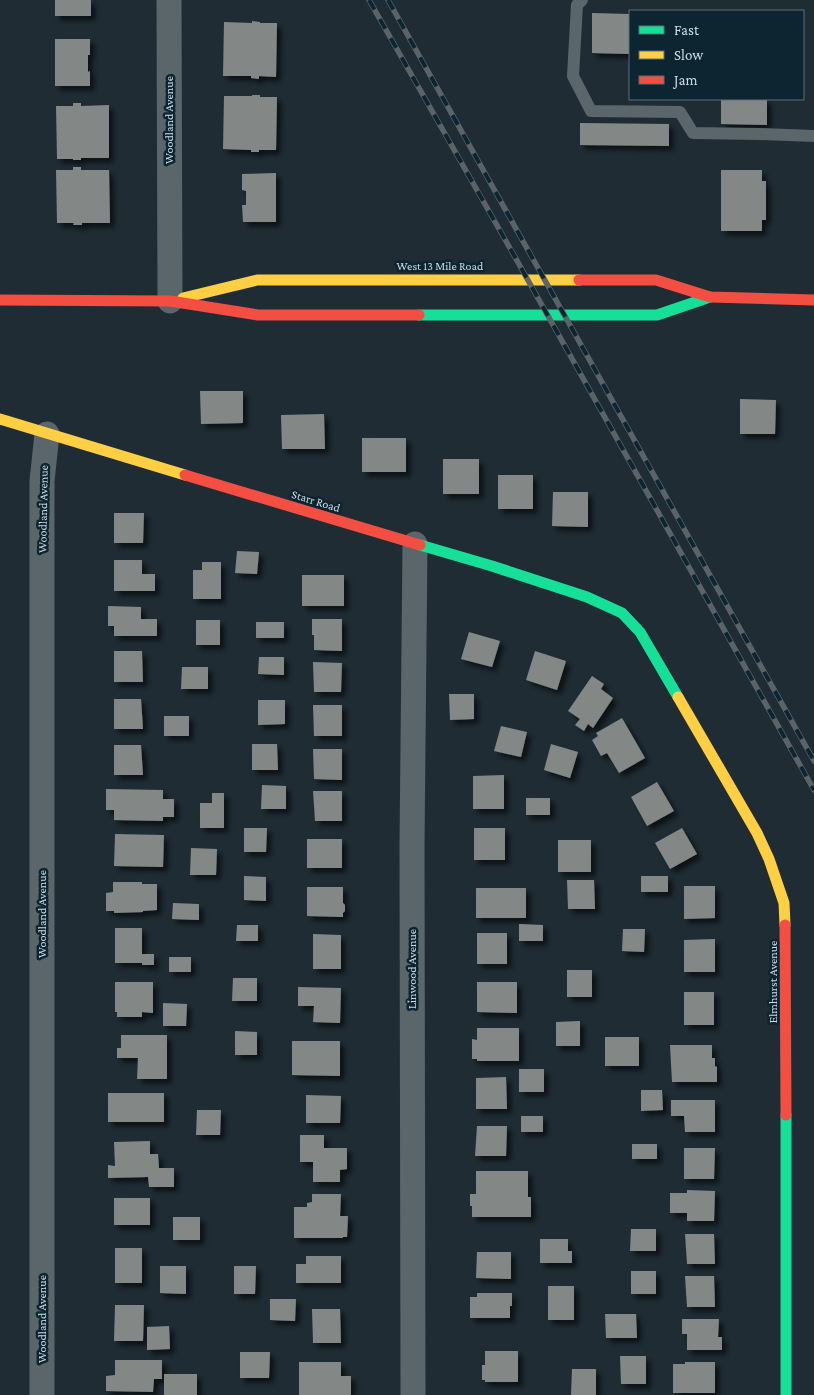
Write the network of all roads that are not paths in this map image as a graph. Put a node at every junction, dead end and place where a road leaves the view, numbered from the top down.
1 (168, 0) edge
2 (582, 0) edge
3 (814, 136) edge
4 (710, 297) junction
5 (0, 300) edge
6 (814, 300) edge
7 (170, 301) junction
8 (0, 419) edge
9 (47, 434) junction
10 (415, 544) junction
11 (622, 613) joint
12 (42, 1395) edge
13 (413, 1395) edge
14 (786, 1395) edge

1 - 7 street, Woodland Avenue
2 - 3 lane
4 - 6 street, West 13 Mile Road
4 - 7 street, West 13 Mile Road
4 - 7 street, West 13 Mile Road
5 - 7 street, West 13 Mile Road
8 - 9 street, Starr Road
9 - 10 street, Starr Road
9 - 12 street, Woodland Avenue
10 - 11 street, Starr Road
10 - 13 street, Linwood Avenue
11 - 14 street, Elmhurst Avenue

